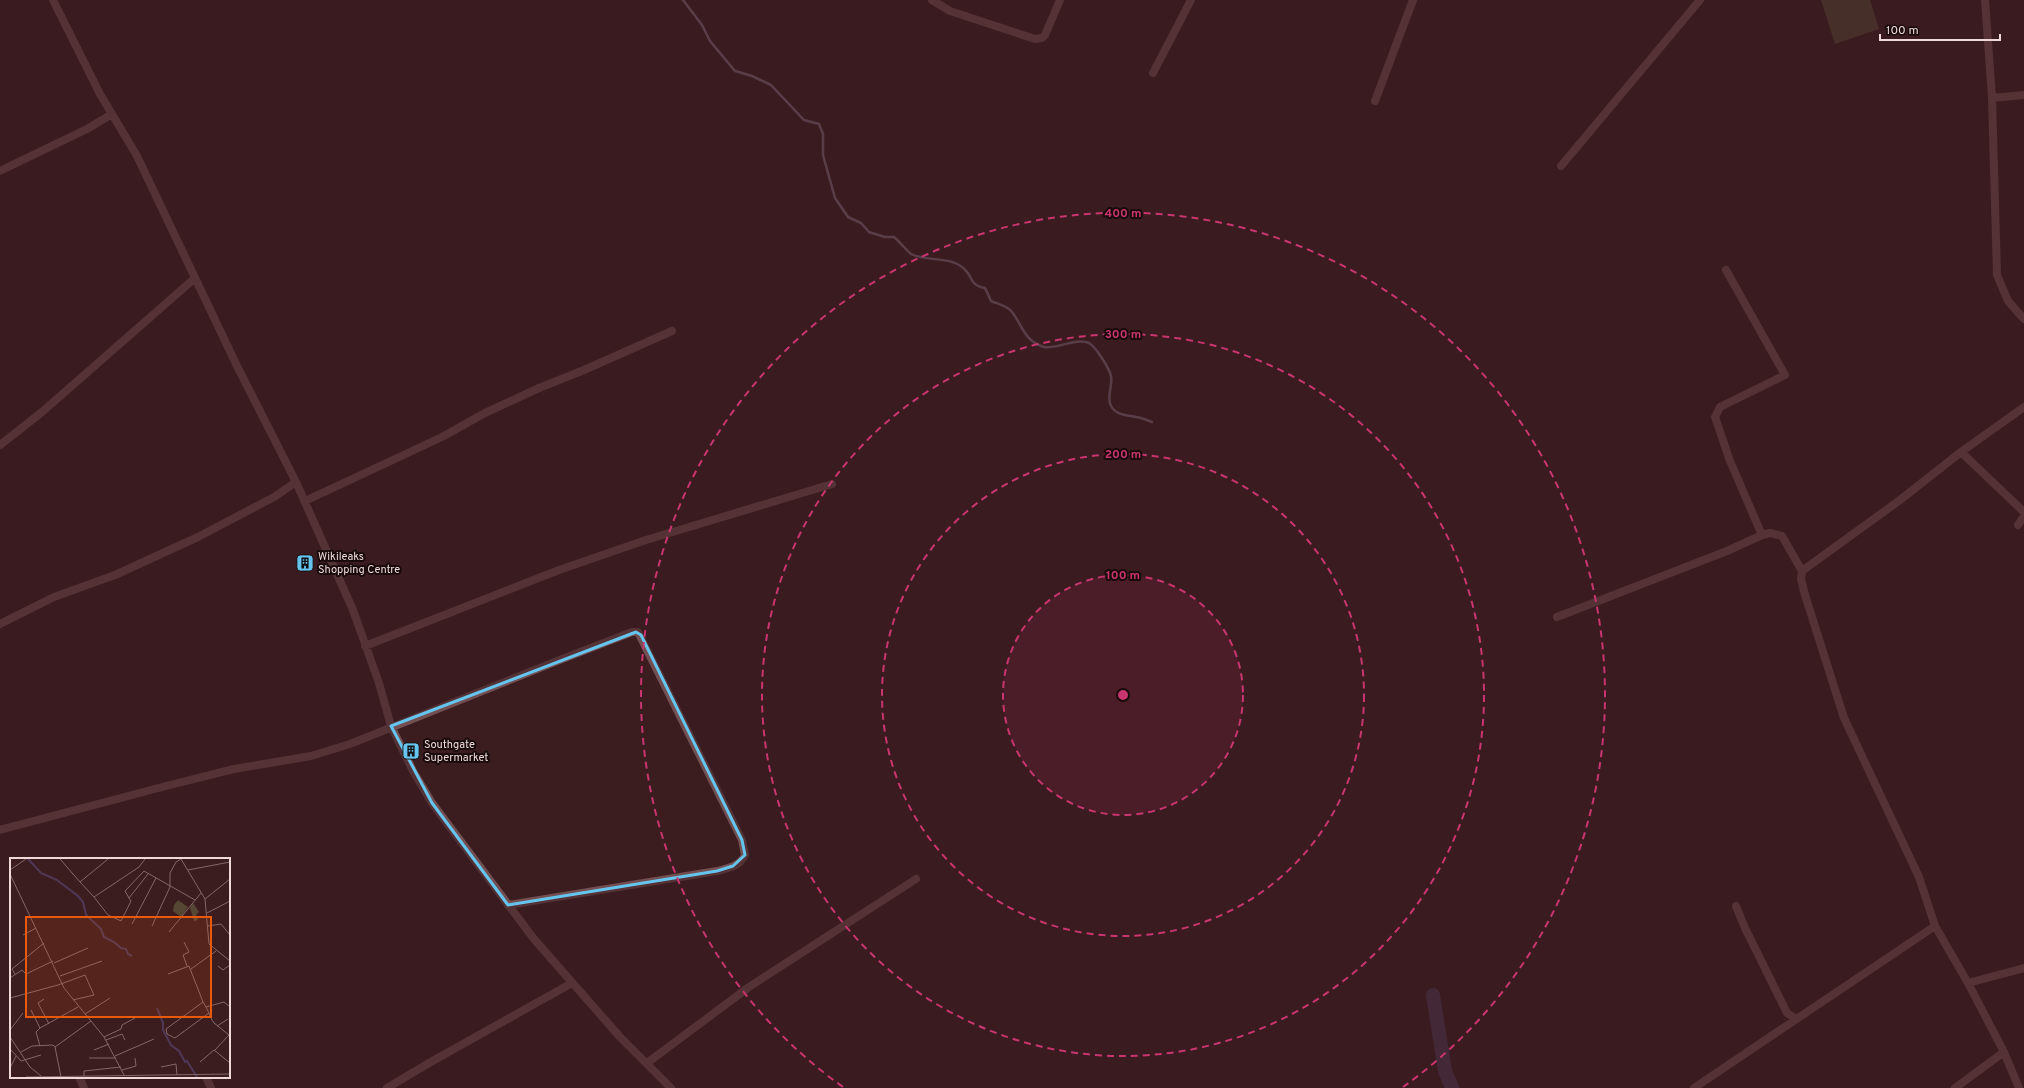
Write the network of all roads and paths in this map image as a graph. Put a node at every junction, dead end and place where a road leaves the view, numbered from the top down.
1 (53, 0) edge
2 (932, 0) edge
3 (1060, 0) edge
4 (1191, 0) edge
5 (1413, 0) edge
6 (1700, 0) edge
7 (1984, 0) edge
8 (1153, 73) dead end
9 (2024, 95) edge
10 (1992, 98) junction
11 (1375, 101) dead end
12 (112, 114) junction
13 (1560, 166) dead end
14 (0, 171) edge
15 (1726, 270) dead end
16 (196, 278) junction
17 (2024, 319) edge
18 (672, 331) dead end
19 (2024, 407) edge
20 (0, 445) edge
21 (1962, 452) junction
22 (296, 482) junction
23 (832, 484) dead end
24 (305, 501) junction
25 (2024, 512) edge
26 (2024, 516) edge
27 (2018, 525) dead end
28 (1762, 535) junction
29 (1802, 571) junction
30 (1557, 617) dead end
31 (0, 624) edge
32 (365, 646) junction
33 (391, 726) junction
34 (0, 830) edge
35 (916, 879) dead end
36 (508, 906) junction
37 (1736, 906) dead end
38 (1935, 926) junction
39 (2024, 968) edge
40 (1968, 983) junction
41 (572, 984) junction
42 (1796, 1019) junction
43 (2004, 1052) junction
44 (647, 1063) junction
45 (79, 1078) edge
46 (206, 1078) edge
47 (84, 1088) edge
48 (211, 1088) edge
49 (387, 1088) edge
50 (671, 1088) edge
51 (1694, 1088) edge
52 (1954, 1088) edge
53 (2019, 1088) edge

1 - 12 street
2 - 3 street
4 - 8 street
5 - 11 street
6 - 13 street
7 - 10 street
9 - 10 street
10 - 17 street
12 - 14 street
12 - 16 street
15 - 28 street
16 - 20 street
16 - 22 street
18 - 24 street
19 - 21 street
21 - 25 street
21 - 29 street
22 - 24 street
22 - 31 street
23 - 32 street
24 - 32 street
26 - 27 street
28 - 29 street
28 - 30 street
29 - 38 street
32 - 33 street
33 - 34 street
33 - 36 street
33 - 36 street
35 - 44 street
36 - 41 street
37 - 42 street
38 - 40 street
38 - 42 street
39 - 40 street
40 - 43 street
41 - 44 street
41 - 49 street
42 - 51 street
43 - 52 street
43 - 53 street
44 - 50 street
45 - 47 street
46 - 48 street

